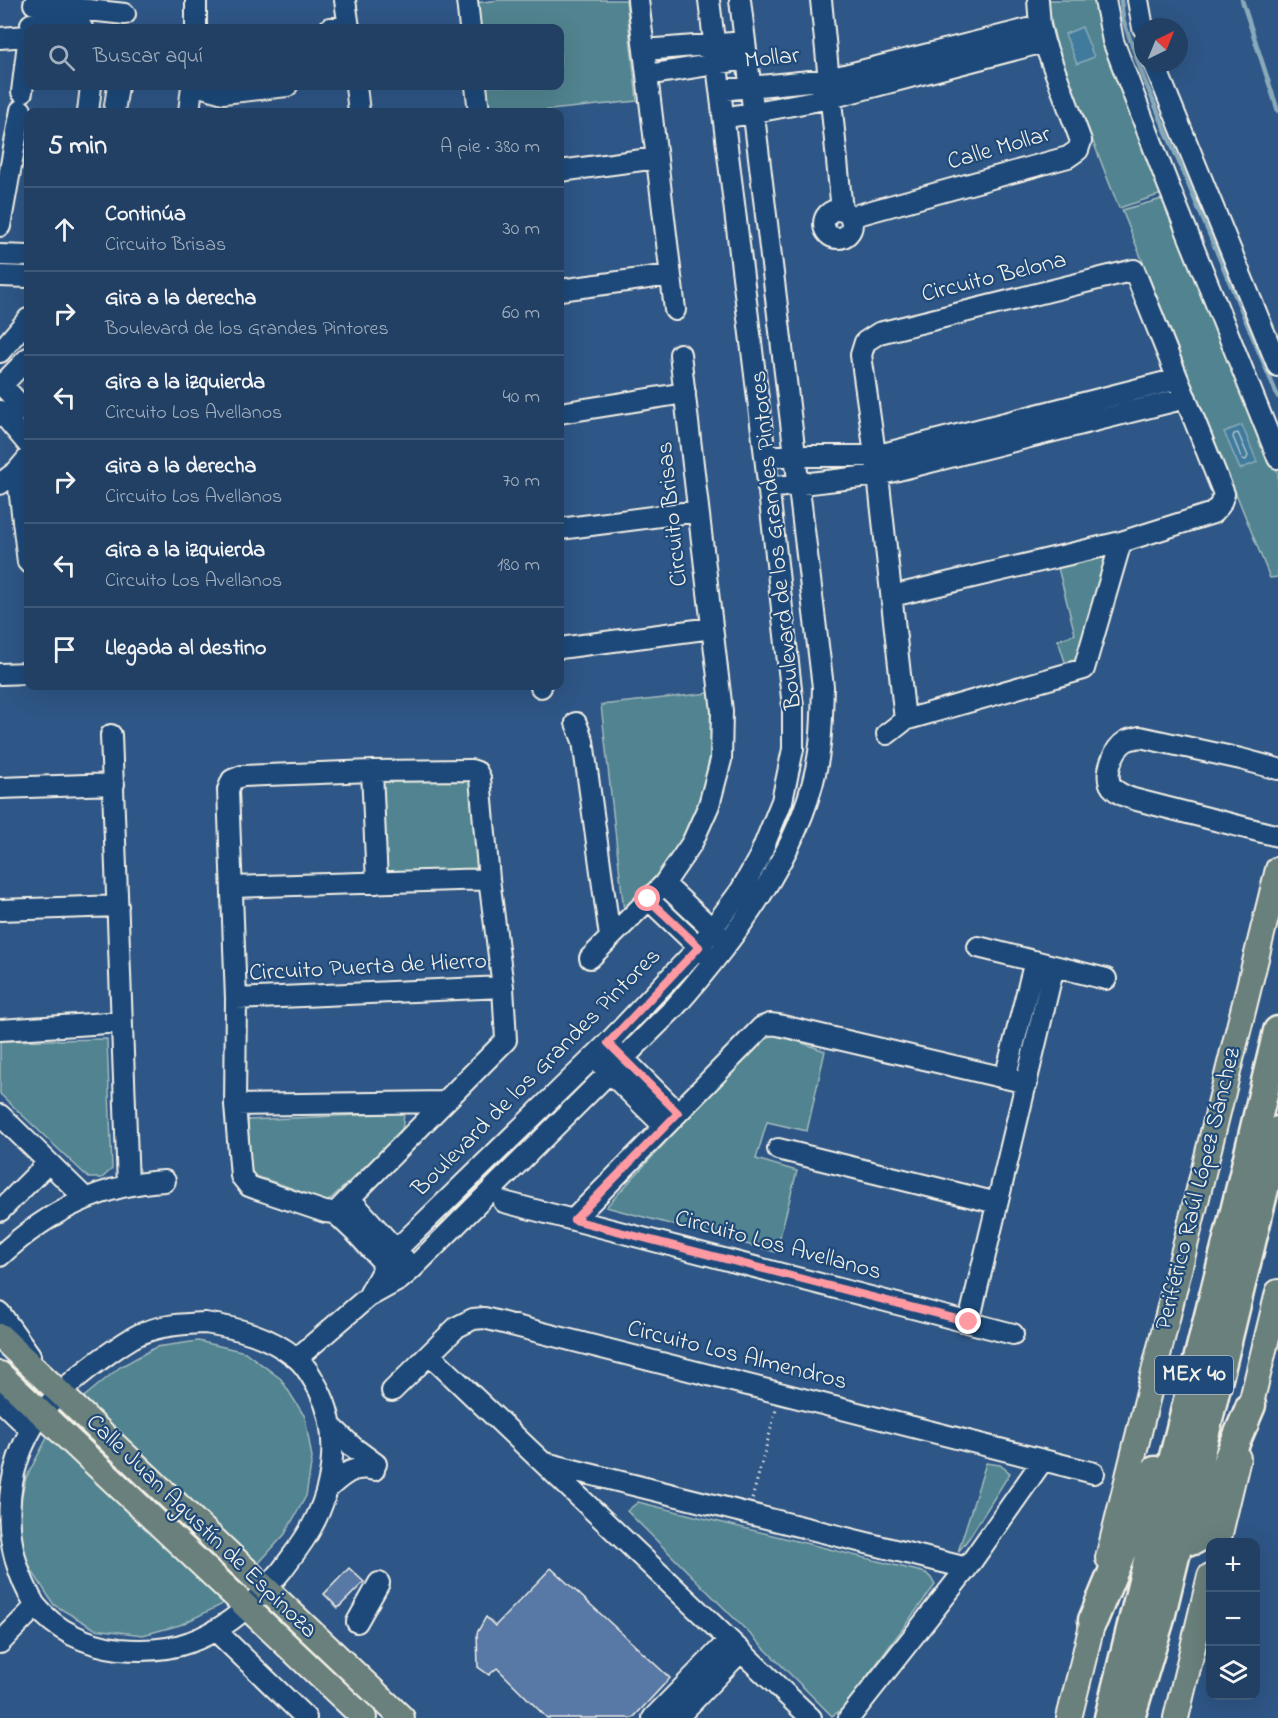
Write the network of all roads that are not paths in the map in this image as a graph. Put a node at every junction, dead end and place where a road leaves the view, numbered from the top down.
1 (196, 0) edge
2 (345, 0) edge
3 (467, 0) edge
4 (638, 0) edge
5 (709, 0) edge
6 (740, 0) edge
7 (821, 0) edge
8 (1038, 0) edge
9 (1105, 0) edge
10 (1138, 0) edge
11 (34, 2) edge
12 (100, 14) edge
13 (125, 14) edge
14 (1141, 18) edge
15 (31, 24) edge
16 (196, 24) edge
17 (342, 24) edge
18 (470, 24) edge
19 (24, 34) edge
20 (1042, 34) junction
21 (0, 38) edge
22 (644, 50) junction
23 (746, 50) junction
24 (716, 54) junction
25 (1158, 72) edge
26 (647, 75) junction
27 (24, 78) edge
28 (750, 87) junction
29 (829, 88) junction
30 (91, 90) edge
31 (117, 90) edge
32 (192, 90) edge
33 (213, 90) edge
34 (251, 90) edge
35 (356, 90) edge
36 (476, 90) edge
37 (721, 90) junction
38 (88, 108) edge
39 (115, 108) edge
40 (189, 108) edge
41 (359, 108) edge
42 (479, 108) edge
43 (754, 113) junction
44 (724, 118) junction
45 (7, 153) edge
46 (657, 158) junction
47 (564, 170) edge
48 (0, 226) edge
49 (0, 255) edge
50 (24, 256) edge
51 (670, 275) junction
52 (0, 276) edge
53 (24, 277) edge
54 (564, 289) edge
55 (675, 310) dead end
56 (24, 324) edge
57 (0, 352) edge
58 (680, 354) dead end
59 (24, 362) edge
60 (1278, 366) edge
61 (1, 385) edge
62 (1182, 389) junction
63 (685, 393) junction
64 (24, 410) edge
65 (0, 411) edge
66 (564, 412) edge
67 (24, 439) edge
68 (765, 456) junction
69 (794, 456) junction
70 (1278, 458) edge
71 (23, 464) edge
72 (877, 465) junction
73 (0, 484) edge
74 (24, 484) edge
75 (798, 484) junction
76 (768, 488) junction
77 (698, 511) junction
78 (564, 528) edge
79 (1121, 542) junction
80 (892, 596) junction
81 (712, 628) junction
82 (564, 647) edge
83 (24, 673) edge
84 (0, 674) edge
85 (905, 720) junction
86 (576, 723) dead end
87 (886, 734) dead end
88 (111, 735) dead end
89 (1278, 769) edge
90 (372, 771) junction
91 (114, 784) junction
92 (0, 788) edge
93 (1278, 836) edge
94 (1278, 869) edge
95 (489, 879) junction
96 (377, 882) junction
97 (664, 884) junction
98 (233, 887) junction
99 (648, 899) junction
100 (118, 906) junction
101 (0, 910) edge
102 (713, 930) junction
103 (610, 938) junction
104 (728, 944) junction
105 (699, 947) junction
106 (978, 947) dead end
107 (590, 958) dead end
108 (1035, 961) junction
109 (715, 962) junction
110 (1054, 966) junction
111 (1106, 979) dead end
112 (502, 987) junction
113 (236, 999) junction
114 (122, 1022) junction
115 (0, 1030) edge
116 (1278, 1031) edge
117 (608, 1043) junction
118 (594, 1057) junction
119 (616, 1065) junction
120 (1005, 1077) junction
121 (1027, 1083) junction
122 (445, 1102) junction
123 (235, 1105) junction
124 (0, 1115) edge
125 (671, 1120) junction
126 (1278, 1131) edge
127 (778, 1149) dead end
128 (48, 1162) junction
129 (165, 1181) dead end
130 (128, 1185) junction
131 (85, 1198) junction
132 (350, 1199) junction
133 (504, 1203) dead end
134 (997, 1203) junction
135 (0, 1210) edge
136 (334, 1213) junction
137 (574, 1220) junction
138 (0, 1256) edge
139 (390, 1257) junction
140 (406, 1274) junction
141 (1278, 1292) edge
142 (368, 1297) junction
143 (0, 1313) edge
144 (969, 1322) junction
145 (1013, 1334) dead end
146 (0, 1336) edge
147 (430, 1355) junction
148 (297, 1358) junction
149 (1194, 1371) junction
150 (0, 1374) edge
151 (55, 1388) junction
152 (392, 1391) dead end
153 (0, 1400) edge
154 (1251, 1405) junction
155 (36, 1421) junction
156 (331, 1426) junction
157 (1043, 1460) junction
158 (543, 1462) junction
159 (1095, 1473) dead end
160 (327, 1490) junction
161 (1219, 1538) edge
162 (967, 1568) junction
163 (379, 1583) dead end
164 (265, 1590) junction
165 (1208, 1592) edge
166 (36, 1606) junction
167 (247, 1607) junction
168 (1093, 1620) junction
169 (1159, 1622) junction
170 (357, 1623) dead end
171 (1205, 1626) edge
172 (215, 1630) junction
173 (0, 1643) edge
174 (735, 1645) junction
175 (688, 1694) junction
176 (306, 1718) edge
177 (364, 1718) edge
178 (402, 1718) edge
179 (653, 1718) edge
180 (677, 1718) edge
181 (811, 1718) edge
182 (849, 1718) edge
183 (1069, 1718) edge
184 (1109, 1718) edge
185 (1130, 1718) edge
186 (1176, 1718) edge

1 - 16 street
2 - 17 street
3 - 18 street
4 - 22 street
5 - 24 street, Boulevard de los Grandes Pintores
6 - 23 street, Boulevard de los Grandes Pintores
7 - 29 street, Calle Mollar
8 - 20 street, Calle Mollar
9 - 70 street
10 - 14 street
11 - 12 street
11 - 15 street
12 - 13 street
19 - 21 street
20 - 29 street
20 - 29 street, Calle Mollar
22 - 24 street
22 - 26 street
23 - 24 street
23 - 28 street, Boulevard de los Grandes Pintores
24 - 26 street
24 - 37 street, Boulevard de los Grandes Pintores
25 - 60 street
26 - 46 street
27 - 45 street
28 - 29 street, Mollar
28 - 37 street, Mollar
28 - 43 street, Boulevard de los Grandes Pintores
29 - 43 street, Mollar
30 - 38 street
31 - 39 street
32 - 40 street
33 - 34 street
35 - 41 street
36 - 42 street
37 - 44 street, Boulevard de los Grandes Pintores
43 - 44 street, Mollar
43 - 69 street, Boulevard de los Grandes Pintores
44 - 68 street, Boulevard de los Grandes Pintores
45 - 48 street
46 - 47 street
46 - 51 street
49 - 50 street
51 - 54 street
51 - 55 street
52 - 53 street
56 - 57 street
58 - 63 street, Circuito Brisas
59 - 61 street
61 - 64 street
62 - 72 street
62 - 72 street, Circuito Belona
62 - 79 street, Circuito Belona
63 - 66 street
63 - 77 street, Circuito Brisas
65 - 67 street
68 - 69 street
68 - 76 street, Boulevard de los Grandes Pintores
69 - 72 street
69 - 75 street, Boulevard de los Grandes Pintores
71 - 73 street
71 - 74 street
72 - 75 street
72 - 80 street, Circuito Belona
75 - 76 street
75 - 104 street, Boulevard de los Grandes Pintores
76 - 102 street, Boulevard de los Grandes Pintores
77 - 78 street
77 - 81 street, Circuito Brisas
79 - 80 street, Circuito Belona
79 - 85 street
80 - 85 street, Circuito Belona
81 - 82 street
81 - 97 street, Circuito Brisas
83 - 84 street
85 - 87 street
86 - 103 street
88 - 91 street
89 - 93 street
90 - 95 street, Circuito Puerta de Hierro
90 - 96 street
90 - 98 street, Circuito Puerta de Hierro
91 - 92 street
91 - 100 street
94 - 168 main road, Periférico Raúl López Sánchez
95 - 96 street
95 - 112 street, Circuito Puerta de Hierro
96 - 98 street
97 - 99 street, Circuito Brisas
97 - 102 street
98 - 113 street, Circuito Puerta de Hierro
99 - 103 street, Circuito Brisas
99 - 105 street
100 - 101 street
100 - 114 street
102 - 104 street
102 - 105 street, Boulevard de los Grandes Pintores
103 - 107 street, Circuito Brisas
104 - 109 street, Boulevard de los Grandes Pintores
105 - 109 street
105 - 117 street, Boulevard de los Grandes Pintores
106 - 108 street
108 - 110 street
108 - 120 street
109 - 119 street, Boulevard de los Grandes Pintores
110 - 111 street
110 - 121 street
112 - 113 street, Circuito Puerta de Hierro
112 - 122 street, Circuito Puerta de Hierro
113 - 123 street, Circuito Puerta de Hierro
114 - 115 street
114 - 130 street
116 - 149 highway, Periférico Raúl López Sánchez / MEX 40
117 - 118 street, Boulevard de los Grandes Pintores
117 - 119 street
118 - 119 street
118 - 139 street, Boulevard de los Grandes Pintores
119 - 125 street
119 - 140 street, Boulevard de los Grandes Pintores
120 - 121 street
120 - 125 street
121 - 134 street
122 - 123 street
122 - 132 street, Circuito Puerta de Hierro
123 - 136 street, Circuito Puerta de Hierro
124 - 128 street
125 - 137 street
126 - 169 highway, MEX 40
127 - 134 street
128 - 131 street
128 - 135 street
129 - 130 street
130 - 131 street
131 - 138 street
132 - 136 street, Circuito Puerta de Hierro
132 - 139 street, Circuito Puerta de Hierro
133 - 137 street, Circuito Los Avellanos
134 - 144 street
136 - 139 street, Circuito Puerta de Hierro
137 - 144 street, Circuito Los Avellanos
139 - 140 street, Circuito Puerta de Hierro
139 - 142 street, Boulevard de los Grandes Pintores
140 - 142 street, Boulevard de los Grandes Pintores
141 - 154 main road
142 - 148 street, Boulevard de los Grandes Pintores
143 - 151 street
144 - 145 street, Circuito Los Avellanos
146 - 151 main road, Calle Juan Agustín de Espinoza
147 - 152 street, Circuito Los Almendros
147 - 157 street, Circuito Los Almendros
147 - 158 street
148 - 151 street
148 - 156 street
149 - 168 highway
149 - 184 highway, Periférico Raúl López Sánchez / MEX 40
150 - 155 main road, Calle Juan Agustín de Espinoza
151 - 155 street
151 - 164 main road, Calle Juan Agustín de Espinoza
153 - 155 street
154 - 161 main road
154 - 169 highway
155 - 166 street
155 - 167 main road, Calle Juan Agustín de Espinoza
156 - 160 street
156 - 160 street
157 - 159 street, Circuito Los Almendros
157 - 162 street
158 - 162 street
158 - 174 street
160 - 164 street
162 - 182 street
163 - 170 street
164 - 167 street
164 - 178 main road, Calle Juan Agustín de Espinoza
165 - 171 main road
166 - 172 street
166 - 173 street
167 - 172 street
167 - 177 main road, Calle Juan Agustín de Espinoza
168 - 183 main road, Periférico Raúl López Sánchez
169 - 185 highway, MEX 40
171 - 186 main road
172 - 176 street
174 - 175 street
174 - 181 street
175 - 179 street
175 - 180 street

